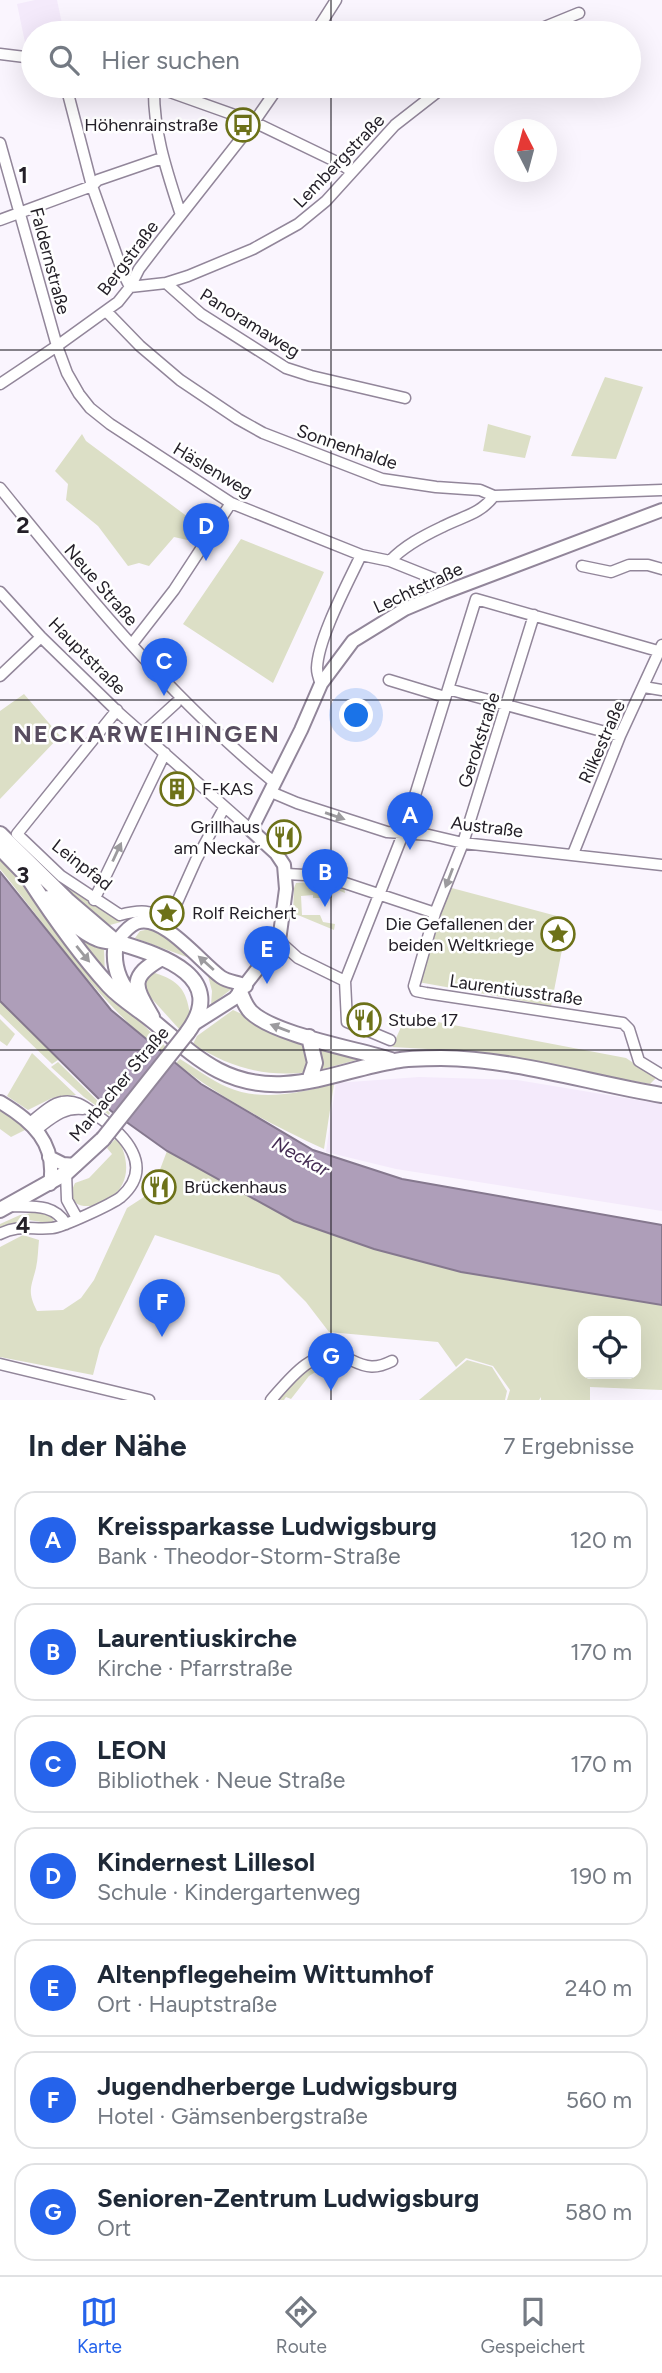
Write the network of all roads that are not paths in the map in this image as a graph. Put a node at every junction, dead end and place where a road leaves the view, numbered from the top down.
1 (336, 0) edge
2 (579, 13) dead end
3 (323, 21) edge
4 (559, 21) edge
5 (0, 54) edge
6 (21, 57) edge
7 (69, 98) edge
8 (154, 98) edge
9 (187, 98) edge
10 (271, 98) edge
11 (430, 98) edge
12 (254, 122) junction
13 (0, 144) edge
14 (162, 158) junction
15 (352, 173) junction
16 (92, 186) junction
17 (22, 214) junction
18 (181, 215) junction
19 (0, 220) edge
20 (166, 283) junction
21 (130, 287) junction
22 (107, 312) junction
23 (58, 346) junction
24 (0, 384) edge
25 (405, 398) dead end
26 (0, 488) edge
27 (662, 490) edge
28 (494, 496) junction
29 (231, 503) junction
30 (662, 510) edge
31 (361, 555) junction
32 (390, 561) junction
33 (582, 566) dead end
34 (662, 569) edge
35 (435, 579) dead end
36 (1, 594) edge
37 (534, 615) junction
38 (41, 637) junction
39 (132, 644) junction
40 (660, 648) edge
41 (0, 677) edge
42 (389, 680) dead end
43 (321, 684) junction
44 (644, 687) junction
45 (662, 690) edge
46 (446, 693) junction
47 (176, 702) dead end
48 (506, 706) junction
49 (117, 710) junction
50 (142, 734) junction
51 (620, 736) junction
52 (165, 753) junction
53 (273, 788) junction
54 (224, 808) junction
55 (251, 830) junction
56 (0, 834) edge
57 (403, 834) junction
58 (463, 842) junction
59 (0, 848) edge
60 (573, 854) junction
61 (662, 866) edge
62 (286, 874) junction
63 (29, 879) junction
64 (379, 894) junction
65 (94, 900) junction
66 (435, 913) junction
67 (167, 928) junction
68 (279, 941) junction
69 (116, 942) junction
70 (162, 958) junction
71 (345, 981) junction
72 (243, 989) junction
73 (155, 1022) junction
74 (194, 1024) junction
75 (309, 1037) junction
76 (390, 1040) dead end
77 (392, 1061) junction
78 (662, 1075) edge
79 (309, 1081) junction
80 (659, 1094) edge
81 (0, 1102) edge
82 (34, 1126) junction
83 (49, 1157) junction
84 (71, 1169) junction
85 (50, 1184) junction
86 (5, 1208) edge
87 (77, 1218) junction
88 (65, 1224) junction
89 (0, 1234) edge
90 (392, 1361) dead end
91 (0, 1364) edge
92 (149, 1400) edge
93 (271, 1400) edge

1 - 3 street
2 - 4 street
5 - 6 street
7 - 16 street
8 - 14 street
9 - 12 street
10 - 12 street, Bergstraße
11 - 15 street, Lembergstraße
12 - 15 street
12 - 18 street, Bergstraße
13 - 17 street, Faldernstraße
14 - 16 street
14 - 18 street
15 - 20 street, Lembergstraße
16 - 17 street
16 - 21 street
17 - 19 street
17 - 23 street, Faldernstraße
18 - 21 street, Bergstraße
20 - 21 street, Lembergstraße
20 - 25 street, Panoramaweg
21 - 22 street, Bergstraße
22 - 23 street, Bergstraße
22 - 28 street, Sonnenhalde
23 - 24 street, Bergstraße
23 - 29 street, Häslenweg
26 - 39 street, Neue Straße
27 - 28 street, Sonnenhalde
28 - 32 street
29 - 31 street, Häslenweg
29 - 39 street
30 - 43 street, Lechtstraße
31 - 32 street, Häslenweg
31 - 43 street
32 - 35 street, Häslenweg
33 - 34 street
36 - 38 street, Hauptstraße
37 - 40 street
37 - 46 street
37 - 48 street, Gerokstraße
38 - 41 street
38 - 49 street, Hauptstraße
39 - 53 street, Neue Straße
40 - 44 street, Rilkestraße
42 - 46 street
43 - 53 street, Lechtstraße
44 - 45 street
44 - 51 street, Rilkestraße
46 - 48 street
46 - 57 street
47 - 50 street
48 - 51 street
48 - 58 street, Gerokstraße
49 - 50 street, Hauptstraße
49 - 65 street, Leinpfad
50 - 52 street, Hauptstraße
51 - 60 street, Rilkestraße
52 - 54 street, Hauptstraße
65 -> 52 street
53 - 55 street, Lechtstraße
53 -> 57 street, Austraße
54 - 55 street, Hauptstraße
54 - 67 street
55 - 62 street, Hauptstraße
56 - 69 main road
57 - 58 street, Austraße
57 - 64 street
58 - 60 street, Austraße
58 -> 66 street, Gerokstraße
59 - 63 main road
60 - 61 street, Austraße
62 - 64 street
62 - 68 street
63 - 69 main road
63 -> 73 main road
64 - 66 street
64 - 71 street
65 - 67 street, Leinpfad
66 - 78 street, Laurentiusstraße
67 - 69 street
72 -> 67 street, Leinpfad
68 - 71 street
68 - 72 street
69 - 70 main road
69 - 73 main road
70 - 73 main road
70 - 74 main road
71 - 76 street
72 - 74 street
75 -> 72 main road
73 - 79 main road
74 - 84 main road, Marbacher Straße, bridge
75 - 77 main road
75 - 79 main road
77 - 79 main road
77 - 80 main road
78 - 80 street
81 - 82 street
82 - 83 street
82 - 87 street
83 - 84 street
83 - 85 street
84 - 85 main road, Marbacher Straße
84 - 87 street
85 - 86 main road, Marbacher Straße
86 - 88 street
87 - 88 street
88 - 89 street
90 - 93 street
91 - 92 street

